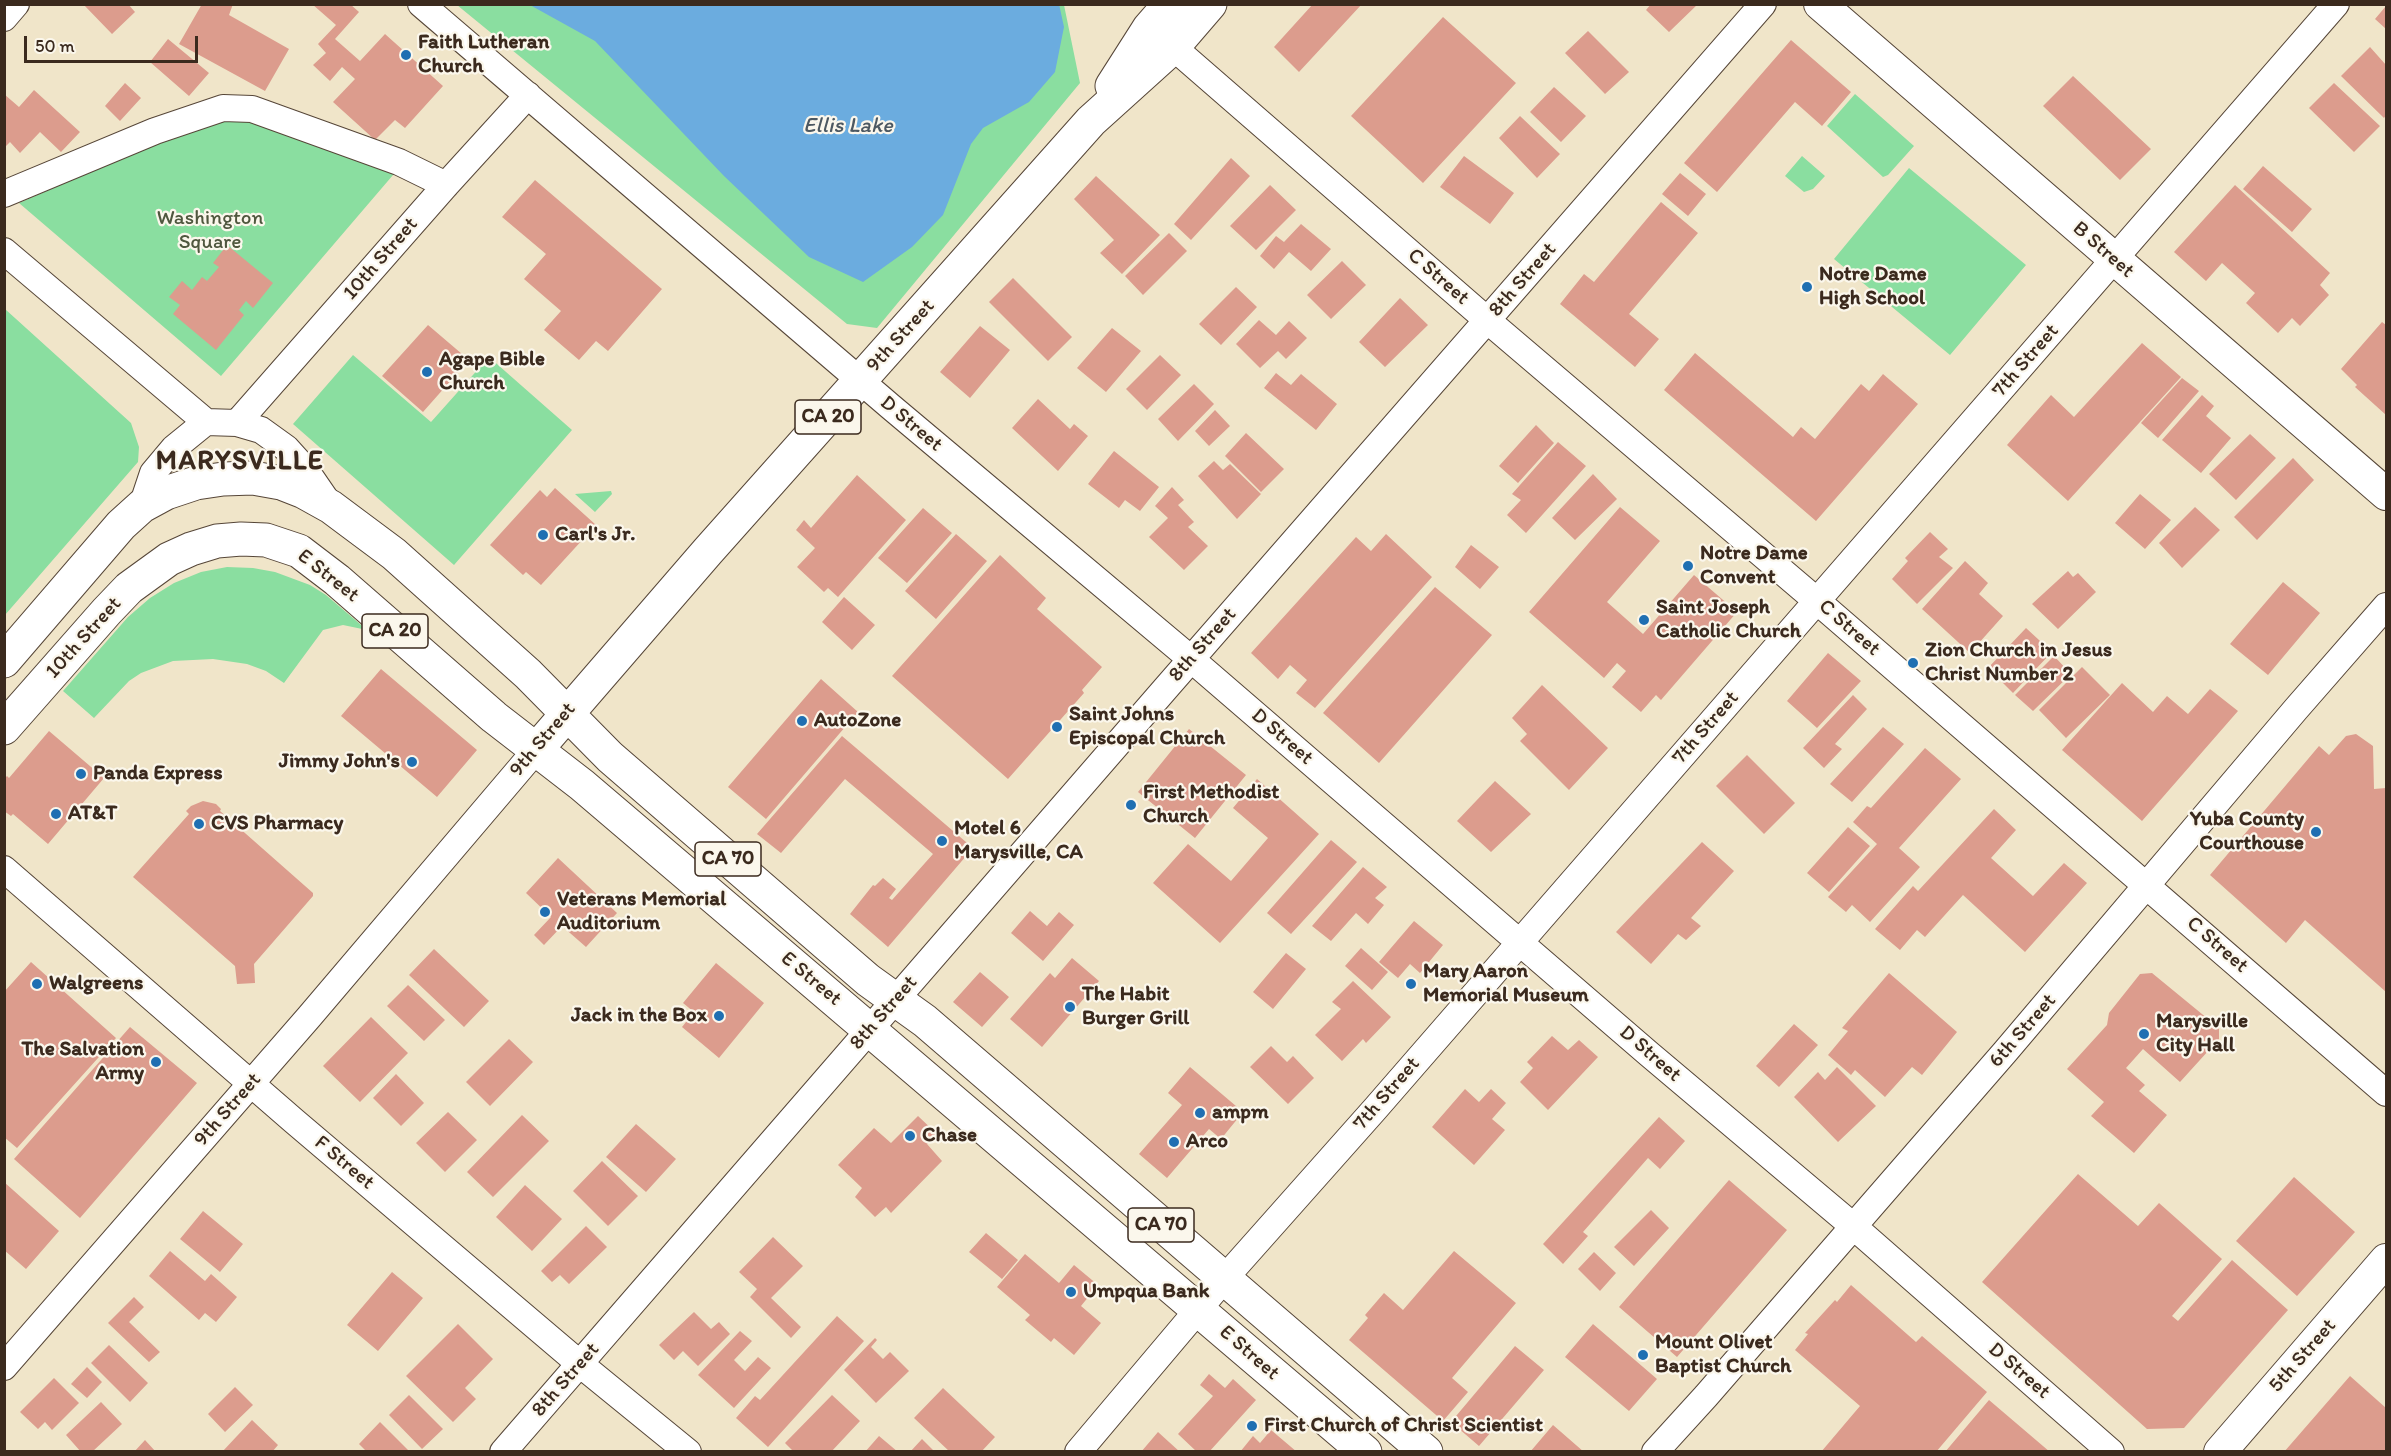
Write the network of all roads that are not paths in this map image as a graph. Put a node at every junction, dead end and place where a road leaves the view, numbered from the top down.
1 (16, 4) edge
2 (421, 4) edge
3 (1170, 4) edge
4 (1210, 4) edge
5 (1763, 4) edge
6 (1820, 4) edge
7 (2336, 4) edge
8 (4, 18) edge
9 (1173, 47) junction
10 (528, 95) junction
11 (1091, 121) junction
12 (446, 185) junction
13 (4, 194) edge
14 (4, 251) edge
15 (2114, 260) junction
16 (1488, 320) junction
17 (861, 381) junction
18 (206, 422) junction
19 (237, 423) junction
20 (2386, 494) edge
21 (142, 506) junction
22 (331, 507) junction
23 (241, 538) joint
24 (1817, 601) junction
25 (2386, 606) edge
26 (1191, 659) junction
27 (4, 661) edge
28 (566, 713) junction
29 (4, 728) edge
30 (536, 750) junction
31 (4, 869) edge
32 (2148, 886) junction
33 (1520, 942) junction
34 (895, 1000) junction
35 (870, 1029) junction
36 (251, 1084) junction
37 (2386, 1093) edge
38 (1853, 1226) junction
39 (2386, 1260) edge
40 (1224, 1279) junction
41 (1199, 1309) junction
42 (580, 1364) junction
43 (4, 1367) edge
44 (503, 1452) edge
45 (688, 1452) edge
46 (1078, 1452) edge
47 (1365, 1452) edge
48 (1426, 1452) edge
49 (1655, 1452) edge
50 (2111, 1452) edge
51 (2220, 1452) edge

1 - 8 street
2 - 10 street, D Street
3 - 11 highway, 9th Street / CA 20
4 - 9 highway, 9th Street / CA 20
5 - 16 street, 8th Street
6 - 15 main road, B Street
7 - 15 street, 7th Street
9 - 11 highway, 9th Street / CA 20
9 - 16 street, C Street
10 - 12 street, 10th Street
10 - 17 street, D Street
11 - 17 highway, 9th Street / CA 20
12 - 13 street
12 - 19 street, 10th Street
14 - 18 street
15 - 20 main road, B Street
15 - 24 street, 7th Street
16 - 24 street, C Street
16 - 26 street, 8th Street
17 - 26 street, D Street
17 - 28 highway, 9th Street / CA 20
18 - 19 street, E Street
18 - 21 street
19 - 22 street, E Street
21 - 22 highway, E Street / CA 20
21 - 27 highway, CA 20
22 - 28 highway, E Street / CA 20
23 - 29 highway, 10th Street / CA 20
23 - 30 highway, E Street / CA 20
24 - 32 street, C Street
24 - 33 street, 7th Street
25 - 32 street, 6th Street
26 - 33 street, D Street
26 - 34 street, 8th Street
28 - 30 highway, 9th Street / CA 20
28 - 34 highway, E Street / CA 70
30 - 35 highway, E Street / CA 70
30 - 36 street, 9th Street
31 - 36 street, F Street
32 - 37 street, C Street
32 - 38 street, 6th Street
33 - 38 street, D Street
33 - 40 street, 7th Street
34 - 35 street, 8th Street
34 - 40 highway, E Street / CA 70
35 - 41 highway, E Street / CA 70
35 - 42 street, 8th Street
36 - 42 street, F Street
36 - 43 street, 9th Street
38 - 49 street, 6th Street
38 - 50 street, D Street
39 - 51 main road, 5th Street
40 - 41 street, 7th Street
40 - 48 highway, E Street / CA 70
41 - 46 street, 7th Street
41 - 47 highway, E Street / CA 70
42 - 44 street, 8th Street
42 - 45 street, F Street

